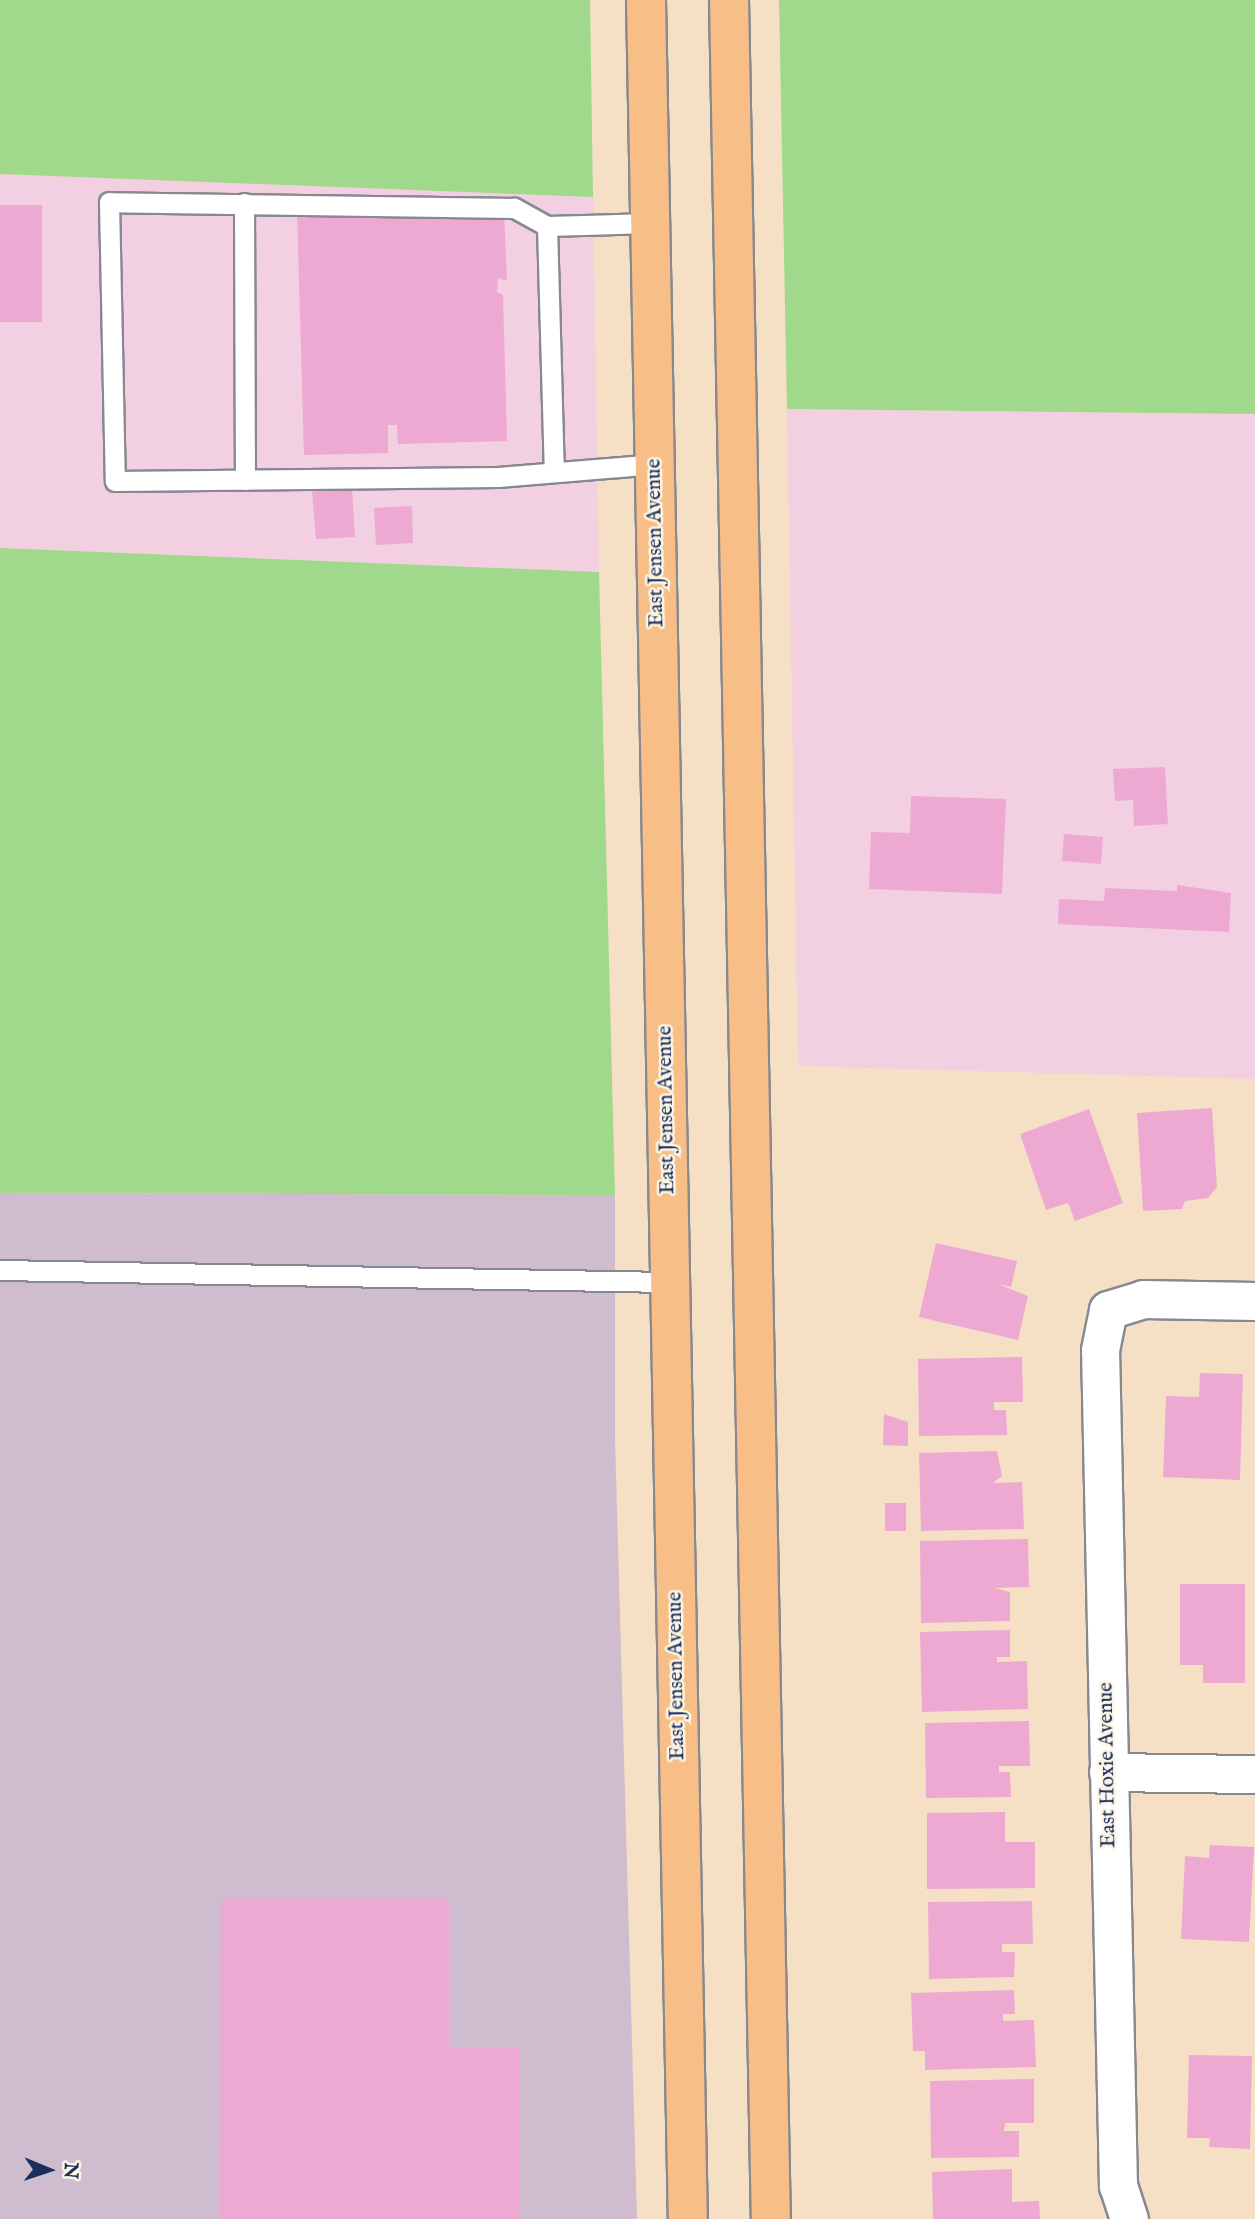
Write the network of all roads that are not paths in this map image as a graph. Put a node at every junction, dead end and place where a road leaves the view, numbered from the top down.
1 (646, 0) edge
2 (729, 0) edge
3 (244, 203) junction
4 (650, 223) junction
5 (547, 226) junction
6 (655, 464) junction
7 (554, 472) junction
8 (245, 480) junction
9 (0, 1270) edge
10 (670, 1282) junction
11 (1255, 1301) edge
12 (1108, 1772) junction
13 (1255, 1774) edge
14 (688, 2219) edge
15 (771, 2219) edge
16 (1129, 2219) edge

1 - 4 main road, East Jensen Avenue
2 - 15 main road
3 - 5 lane
3 - 8 lane
3 - 8 lane
4 - 5 lane
4 - 6 main road, East Jensen Avenue
5 - 7 lane
6 - 7 lane
6 - 10 main road, East Jensen Avenue
7 - 8 lane
9 - 10 lane
10 - 14 main road, East Jensen Avenue
11 - 12 street, East Hoxie Avenue
12 - 13 street
12 - 16 street, East Hoxie Avenue

